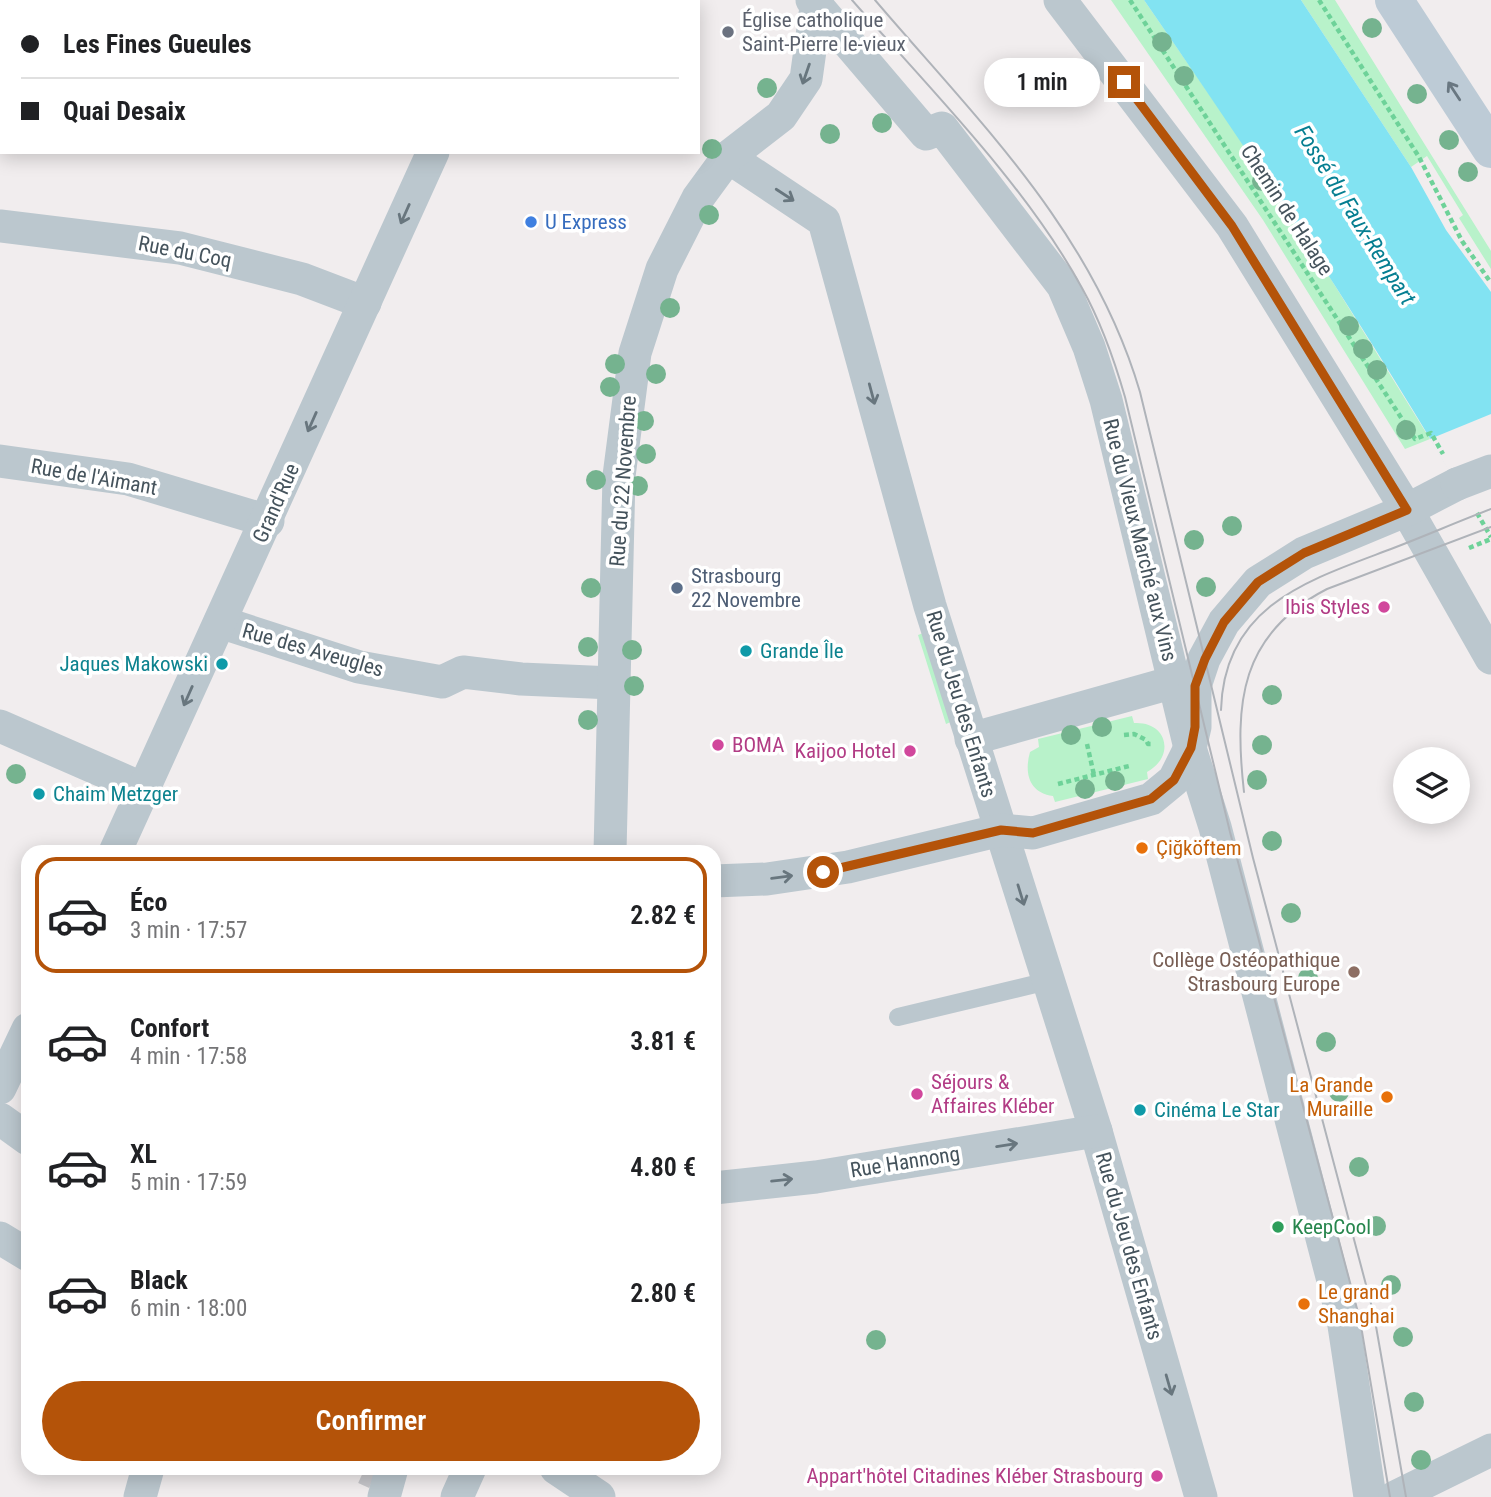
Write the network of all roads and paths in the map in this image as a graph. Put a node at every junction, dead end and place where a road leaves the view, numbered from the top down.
1 (1060, 0) edge
2 (1130, 0) edge
3 (1319, 0) edge
4 (1394, 0) edge
5 (815, 2) edge
6 (1491, 149) edge
7 (737, 150) junction
8 (432, 154) edge
9 (0, 226) edge
10 (1491, 284) edge
11 (365, 303) junction
12 (1415, 439) dead end
13 (0, 461) edge
14 (1491, 471) edge
15 (1407, 510) junction
16 (268, 521) junction
17 (220, 622) junction
18 (1491, 658) edge
19 (1174, 682) junction
20 (613, 683) junction
21 (2, 731) edge
22 (1113, 738) dead end
23 (971, 739) junction
24 (1100, 741) dead end
25 (1157, 743) dead end
26 (1087, 744) junction
27 (1076, 747) dead end
28 (1191, 748) junction
29 (1136, 764) dead end
30 (1094, 775) junction
31 (1058, 784) dead end
32 (146, 790) junction
33 (1001, 830) junction
34 (118, 845) edge
35 (610, 845) edge
36 (721, 881) edge
37 (1048, 981) junction
38 (898, 1017) dead end
39 (21, 1044) edge
40 (0, 1088) edge
41 (0, 1119) edge
42 (1096, 1131) junction
43 (21, 1134) edge
44 (721, 1187) edge
45 (0, 1238) edge
46 (21, 1251) edge
47 (1491, 1450) edge
48 (146, 1475) edge
49 (451, 1475) edge
50 (467, 1475) edge
51 (566, 1475) edge
52 (140, 1497) edge
53 (443, 1497) edge
54 (457, 1497) edge
55 (599, 1497) edge
56 (1201, 1497) edge
57 (1370, 1497) edge
58 (1395, 1497) edge

1 - 15 street
2 - 12 path, Chemin de Halage
3 - 10 path
6 -> 4 street
5 -> 7 street
5 - 19 street, Rue du Vieux Marché aux Vins
7 - 20 street, Rue du 22 Novembre
7 -> 23 street, Rue du Jeu des Enfants
8 -> 11 street, Grand'Rue
9 - 11 street, Rue du Coq
11 -> 16 street, Grand'Rue
13 - 16 street, Rue de l'Aimant
14 - 15 street, bridge
15 - 18 street
15 - 28 street
16 - 17 street, Grand'Rue
17 - 20 street, Rue des Aveugles
17 -> 32 street, Grand'Rue
19 - 23 street
19 - 28 street, Rue du Vieux Marché aux Vins
20 - 35 street, Rue du 22 Novembre
21 - 32 street
22 - 25 path
23 - 33 street, Rue du Jeu des Enfants
24 - 26 path
26 - 27 path
26 - 30 path
28 - 33 street
28 - 57 street, Rue du Vieux Marché aux Vins
29 - 30 path
30 - 31 path
32 - 34 street, Grand'Rue
36 -> 33 street
33 -> 37 street, Rue du Jeu des Enfants
37 - 38 lane
37 - 42 street, Rue du Jeu des Enfants
39 - 40 street
41 - 43 street
44 -> 42 street, Rue Hannong
42 -> 56 street, Rue du Jeu des Enfants
45 - 46 street
47 - 58 street
48 - 52 street
49 - 53 street
50 - 54 street
51 - 55 street

